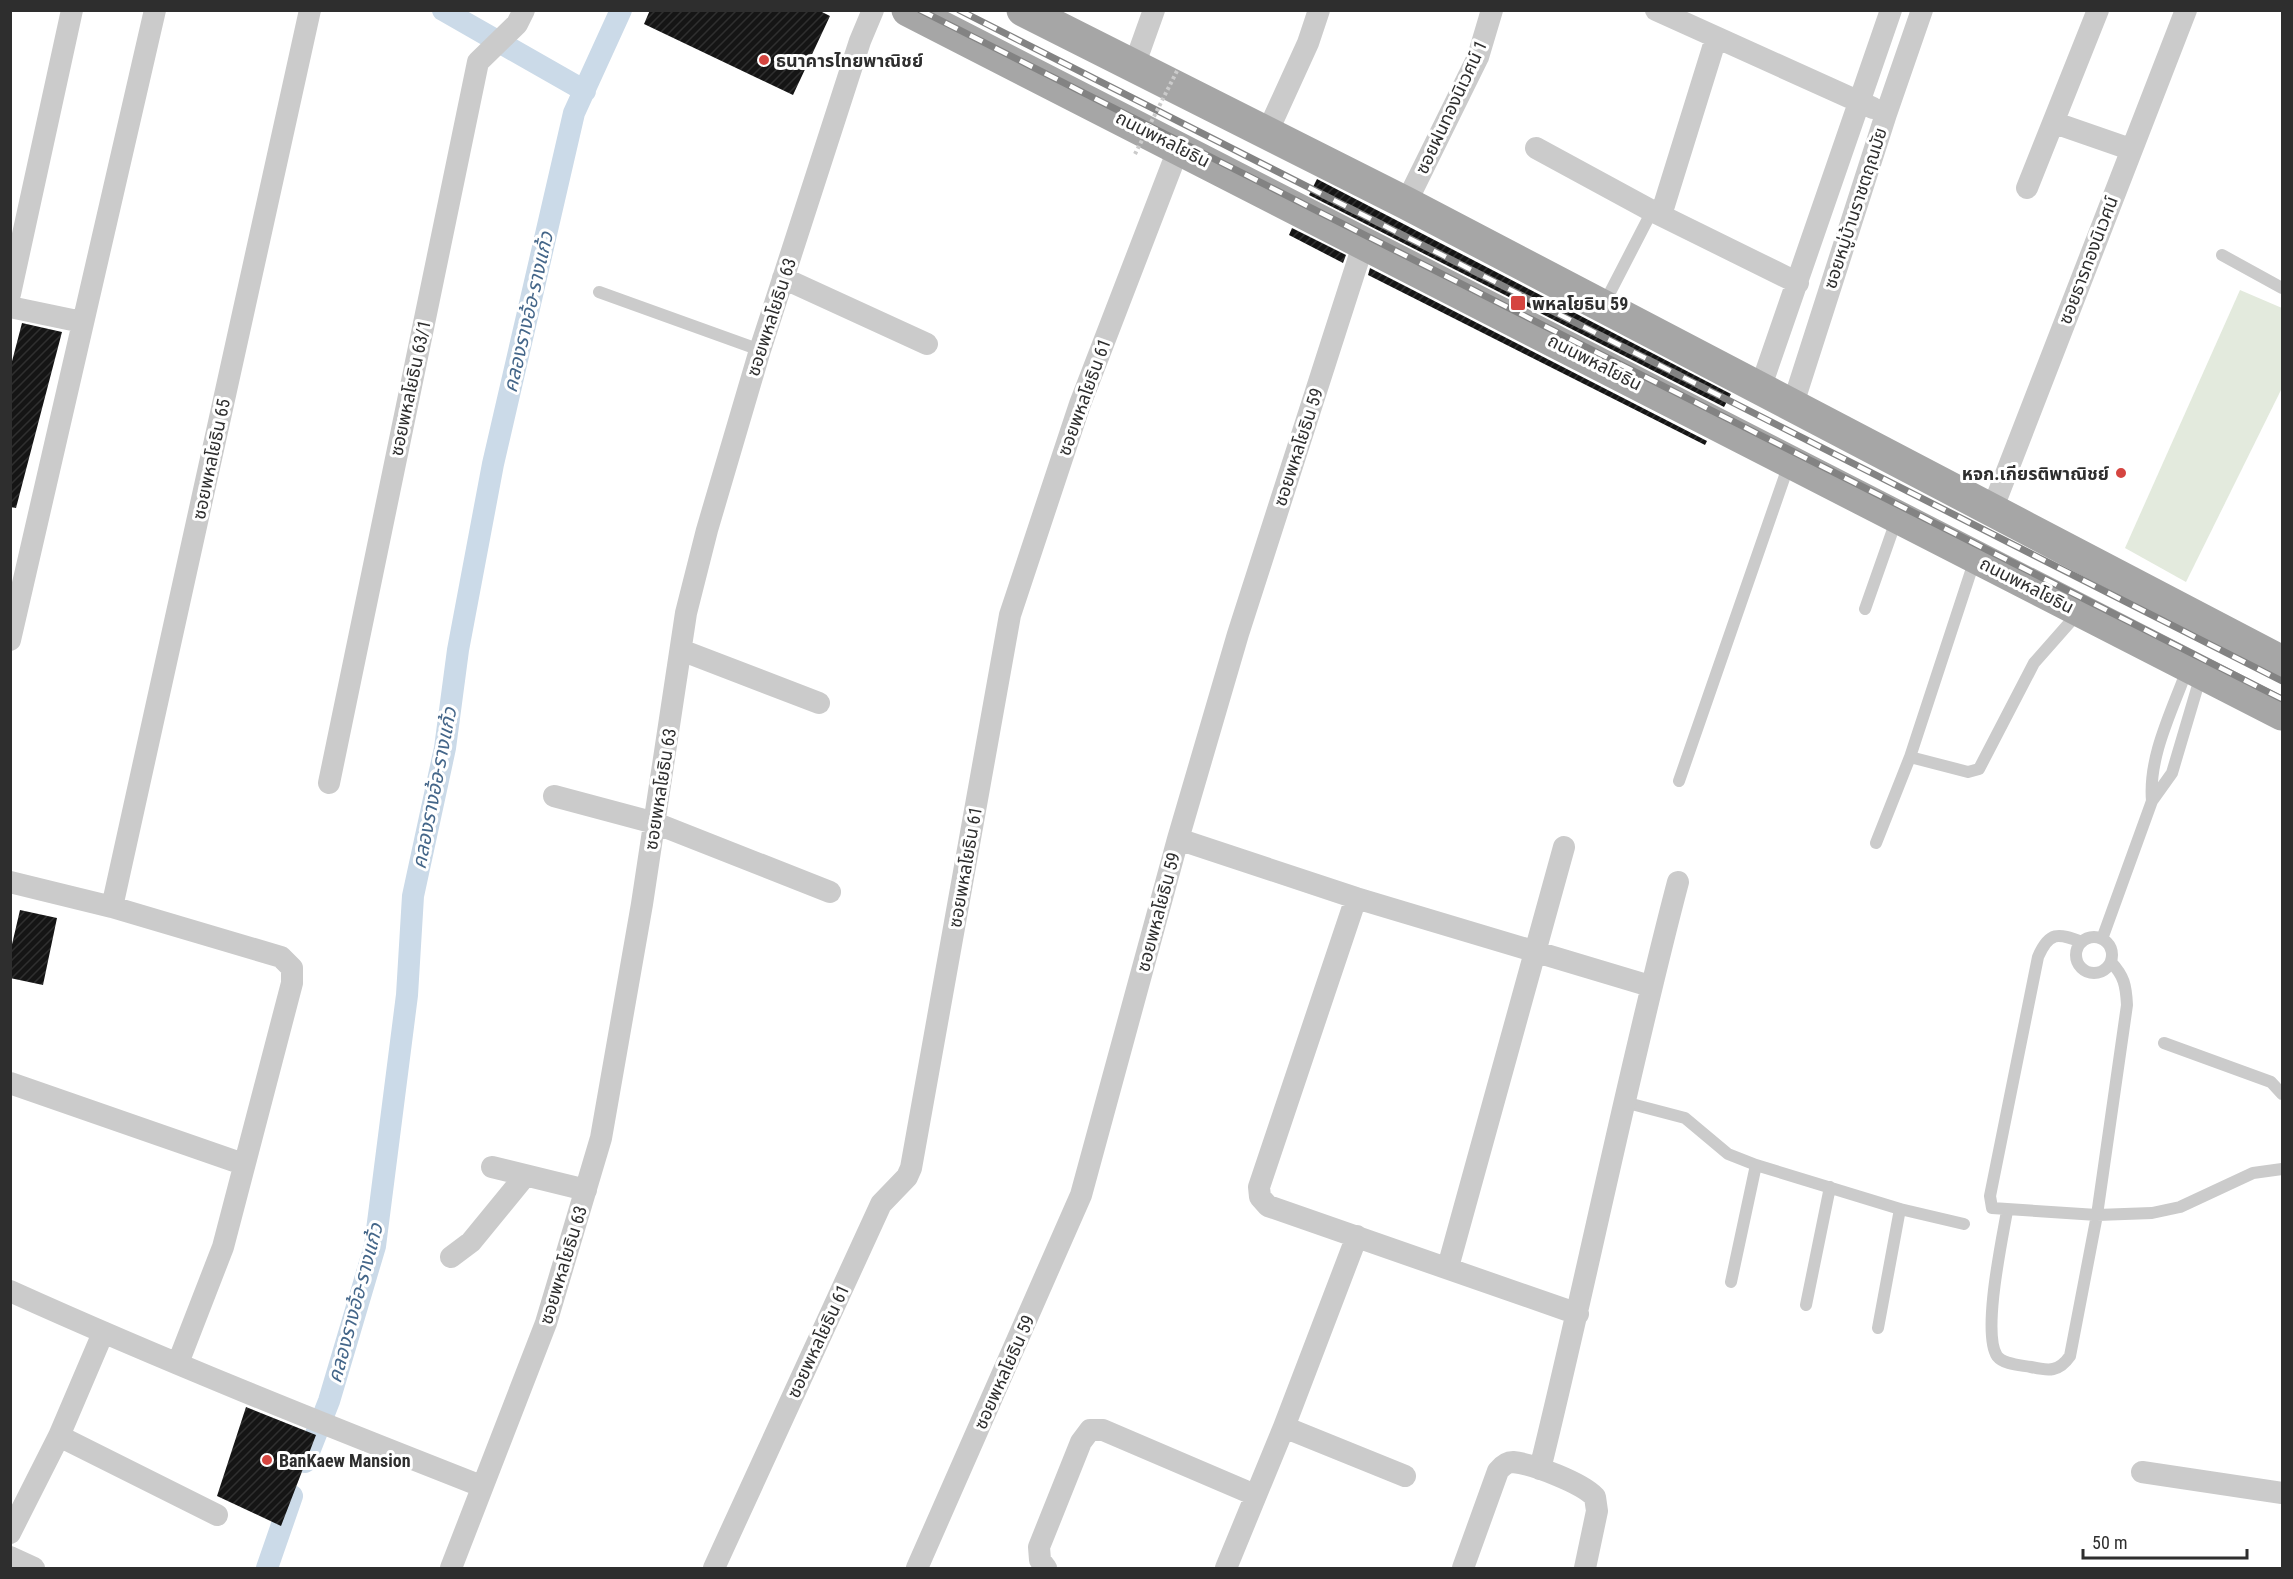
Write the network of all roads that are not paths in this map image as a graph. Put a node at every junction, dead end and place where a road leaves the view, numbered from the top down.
1 (72, 10) edge
2 (155, 10) edge
3 (310, 10) edge
4 (873, 10) edge
5 (908, 10) edge
6 (1154, 10) edge
7 (1319, 10) edge
8 (1492, 10) edge
9 (1892, 10) edge
10 (1922, 10) edge
11 (2098, 10) edge
12 (2186, 10) edge
13 (1026, 11) edge
14 (1664, 12) edge
15 (521, 17) edge
16 (1057, 27) junction
17 (1716, 38) junction
18 (1009, 61) junction
19 (1134, 66) junction
20 (1038, 76) junction
21 (1859, 102) junction
22 (1886, 114) junction
23 (2055, 123) junction
24 (1267, 133) junction
25 (1179, 147) junction
26 (1536, 148) dead end
27 (2130, 149) junction
28 (2027, 188) dead end
29 (1406, 203) junction
30 (1656, 213) junction
31 (1364, 242) junction
32 (2222, 255) dead end
33 (783, 278) junction
34 (1798, 283) junction
35 (2283, 288) edge
36 (599, 292) dead end
37 (10, 294) edge
38 (10, 307) edge
39 (1603, 307) junction
40 (82, 322) junction
41 (927, 344) dead end
42 (760, 350) junction
43 (1760, 389) junction
44 (1792, 407) junction
45 (1790, 463) junction
46 (1992, 510) junction
47 (1897, 518) junction
48 (1976, 559) junction
49 (1864, 609) dead end
50 (2080, 612) junction
51 (10, 640) edge
52 (681, 650) junction
53 (2282, 661) edge
54 (2195, 670) junction
55 (819, 703) dead end
56 (2283, 714) edge
57 (1910, 757) junction
58 (1678, 780) dead end
59 (328, 783) dead end
60 (554, 796) dead end
61 (2152, 801) junction
62 (655, 823) junction
63 (1178, 839) junction
64 (1876, 843) dead end
65 (1564, 847) dead end
66 (10, 882) edge
67 (1678, 882) dead end
68 (830, 892) dead end
69 (1356, 898) junction
70 (112, 907) junction
71 (2102, 939) junction
72 (2082, 942) junction
73 (1534, 951) junction
74 (2110, 962) junction
75 (1650, 986) junction
76 (2164, 1043) dead end
77 (10, 1083) edge
78 (2283, 1094) edge
79 (1624, 1102) junction
80 (243, 1164) junction
81 (1756, 1165) junction
82 (492, 1167) dead end
83 (2283, 1169) edge
84 (525, 1176) junction
85 (1830, 1187) junction
86 (586, 1190) junction
87 (1900, 1209) junction
88 (2007, 1211) junction
89 (2097, 1215) junction
90 (1964, 1224) dead end
91 (1357, 1236) junction
92 (451, 1257) dead end
93 (1448, 1267) junction
94 (1731, 1282) dead end
95 (10, 1291) edge
96 (1806, 1305) dead end
97 (1578, 1314) junction
98 (1878, 1328) dead end
99 (103, 1333) junction
100 (178, 1363) junction
101 (1284, 1427) junction
102 (58, 1436) junction
103 (1540, 1469) junction
104 (2142, 1472) dead end
105 (1405, 1476) dead end
106 (481, 1486) junction
107 (2283, 1493) edge
108 (1255, 1495) junction
109 (217, 1515) dead end
110 (10, 1533) edge
111 (10, 1557) edge
112 (1228, 1568) edge
113 (34, 1569) edge
114 (451, 1569) edge
115 (714, 1569) edge
116 (917, 1569) edge
117 (1046, 1569) edge
118 (1463, 1569) edge
119 (1585, 1569) edge

1 - 37 street
2 - 40 street
3 - 70 street, ซอยพหลโยธิน 65
4 - 33 street, ซอยพหลโยธิน 63
5 - 18 main road, ถนนพหลโยธิน
6 - 19 street
7 - 24 street
8 - 29 street, ซอยฝนทองนิเวศน์ 1
9 - 21 street, ซอยหมู่บ้านราชตฤณมัย
10 - 22 street, ซอยหมู่บ้านราชตฤณมัย
11 - 23 street
12 - 27 street, ซอยธารทองนิเวศน์
13 - 16 main road
13 - 18 main road
14 - 17 street
15 - 59 street, ซอยพหลโยธิน 63/1
16 - 19 main road
16 - 20 main road
17 - 21 street
17 - 30 street
18 - 20 main road, ถนนพหลโยธิน
19 - 24 main road
20 - 25 main road, ถนนพหลโยธิน
21 - 22 street
21 - 34 street, ซอยหมู่บ้านราชตฤณมัย
22 - 44 street, ซอยหมู่บ้านราชตฤณมัย
23 - 27 street
23 - 28 street
24 - 29 main road
25 - 31 main road, ถนนพหลโยธิน
25 - 115 street, ซอยพหลโยธิน 61
26 - 30 street
27 - 46 street, ซอยธารทองนิเวศน์
29 - 39 main road
30 - 34 street
30 - 39 lane
31 - 45 main road, ถนนพหลโยธิน
31 - 63 street, ซอยพหลโยธิน 59
32 - 35 lane
33 - 41 street
33 - 42 street, ซอยพหลโยธิน 63
34 - 43 street, ซอยหมู่บ้านราชตฤณมัย
36 - 42 lane
38 - 40 street
39 - 43 main road
40 - 51 street
42 - 52 street, ซอยพหลโยธิน 63
43 - 44 main road
44 - 46 main road
45 - 47 main road, ถนนพหลโยธิน
45 - 58 lane
46 - 53 main road
47 - 48 main road, ถนนพหลโยธิน
47 - 49 lane
48 - 50 main road, ถนนพหลโยธิน
48 - 57 lane
50 - 54 main road, ถนนพหลโยธิน
50 - 57 lane
52 - 55 street
52 - 62 street, ซอยพหลโยธิน 63
54 - 56 main road, ถนนพหลโยธิน
54 - 61 lane
54 - 61 lane
57 - 64 lane
60 - 62 street
61 - 71 lane
62 - 68 street
62 - 86 street, ซอยพหลโยธิน 63
63 - 69 street
63 - 116 street, ซอยพหลโยธิน 59
65 - 73 street
66 - 70 street
67 - 75 street
69 - 73 street
69 - 91 street
70 - 80 street
71 - 72 lane
71 - 74 lane
72 - 74 lane
72 - 88 lane
73 - 75 street
73 - 93 street
74 - 89 lane
75 - 79 street
76 - 78 lane
77 - 80 street
79 - 81 lane
79 - 97 street
80 - 100 street
81 - 85 lane
81 - 94 lane
82 - 84 street
83 - 89 lane
84 - 86 street
84 - 92 street
85 - 87 lane
85 - 96 lane
86 - 106 street, ซอยพหลโยธิน 63
87 - 90 lane
87 - 98 lane
88 - 89 lane
88 - 89 lane
91 - 93 street
91 - 101 street
93 - 97 street
95 - 99 street
97 - 103 street
99 - 100 street
99 - 102 street
100 - 106 street
101 - 105 street
101 - 108 street
102 - 109 street
102 - 110 street
103 - 118 street
103 - 119 street
104 - 107 street
106 - 114 street, ซอยพหลโยธิน 63
108 - 112 street
108 - 117 street
111 - 113 street

